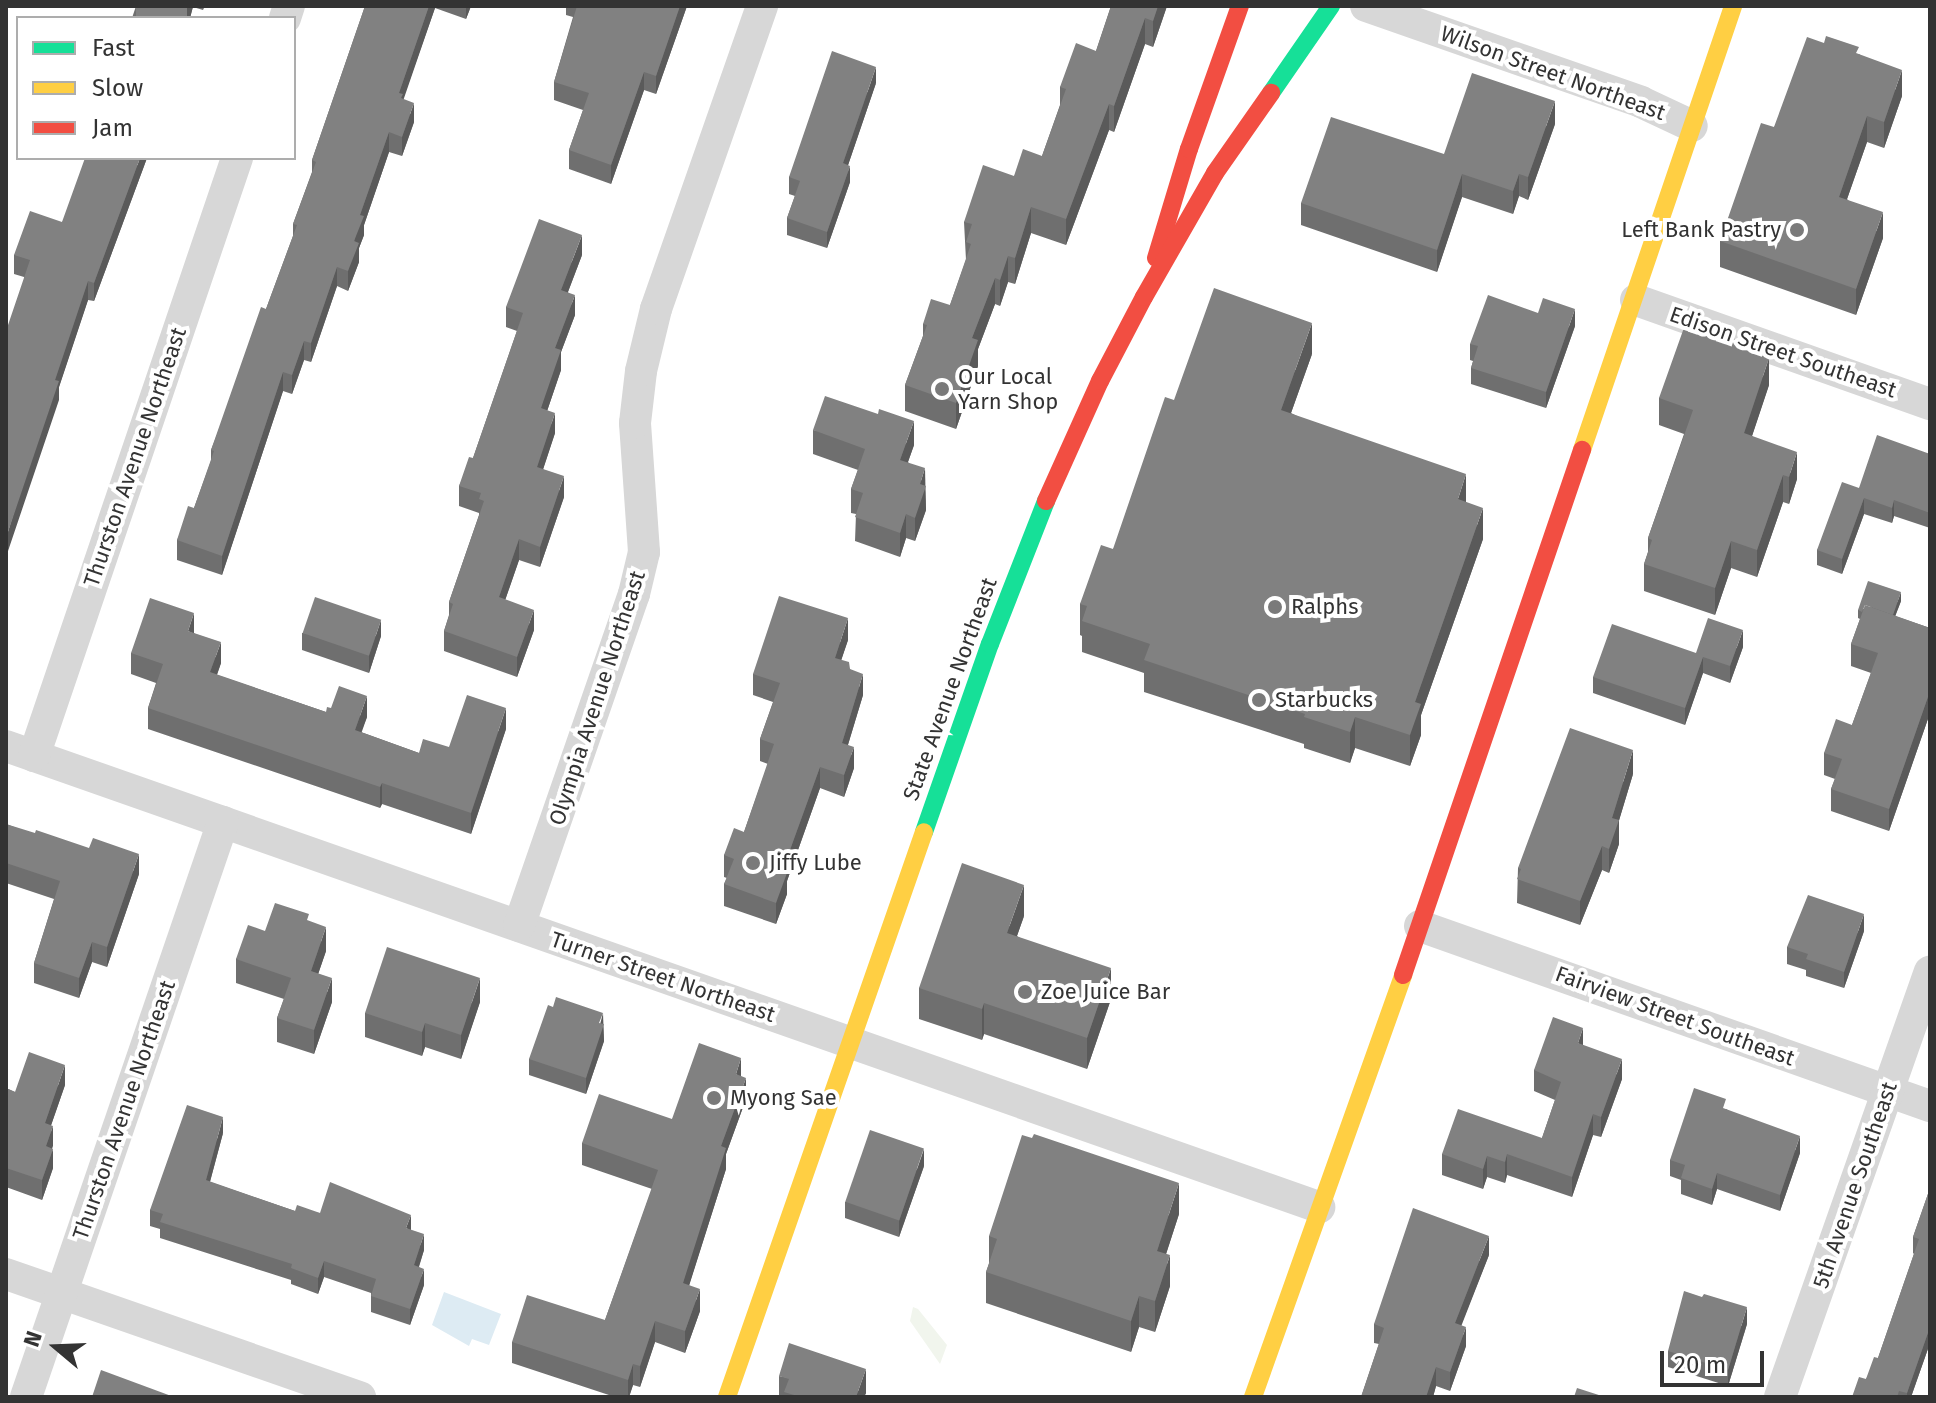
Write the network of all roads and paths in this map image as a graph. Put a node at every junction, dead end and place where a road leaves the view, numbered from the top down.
1 (762, 6) edge
2 (1240, 6) edge
3 (1331, 6) edge
4 (1366, 6) edge
5 (1733, 6) edge
6 (1692, 126) junction
7 (236, 160) edge
8 (1144, 297) junction
9 (1636, 300) junction
10 (1930, 404) edge
11 (20, 751) edge
12 (223, 822) junction
13 (519, 926) junction
14 (1420, 926) junction
15 (1930, 972) edge
16 (851, 1041) junction
17 (1888, 1092) junction
18 (1930, 1106) edge
19 (1319, 1207) junction
20 (6, 1274) edge
21 (61, 1293) junction
22 (26, 1397) edge
23 (360, 1397) edge
24 (727, 1397) edge
25 (1253, 1397) edge
26 (1780, 1397) edge

1 - 13 street, Olympia Avenue Northeast
2 - 8 main road, State Avenue Northeast
3 - 8 main road
4 - 6 street, Wilson Street Northeast
5 - 6 main road
6 - 9 main road
7 - 11 street, Thurston Avenue Northeast
8 - 16 main road, State Avenue Northeast
9 - 10 street, Edison Street Southeast
9 - 14 main road
11 - 12 street, Turner Street Northeast
12 - 13 street, Turner Street Northeast
12 - 21 street, Thurston Avenue Northeast
13 - 16 street, Turner Street Northeast
14 - 17 street, Fairview Street Southeast
14 - 19 main road
15 - 17 street, 5th Avenue Southeast
16 - 19 street, Turner Street Northeast
16 - 24 main road, State Avenue Northeast
17 - 18 street, Fairview Street Southeast
17 - 26 street, 5th Avenue Southeast
19 - 25 main road
20 - 21 street
21 - 22 street, Thurston Avenue Northeast
21 - 23 street

